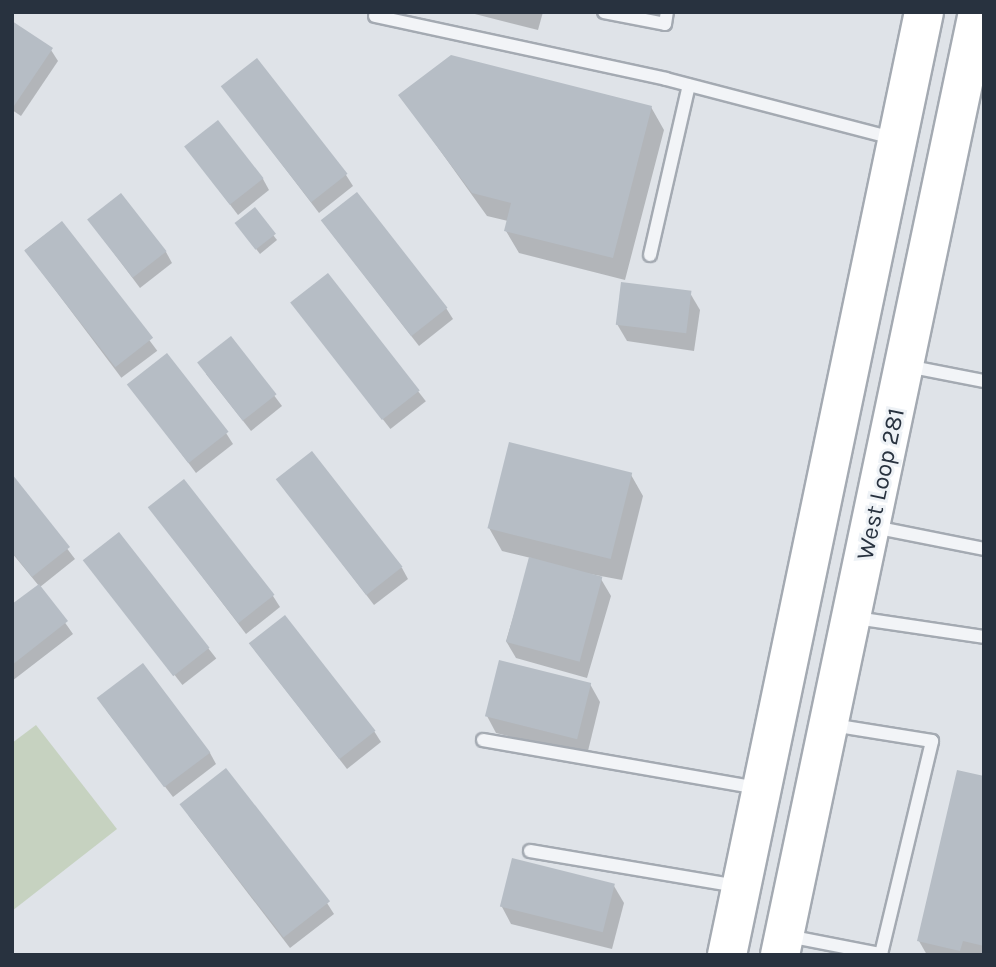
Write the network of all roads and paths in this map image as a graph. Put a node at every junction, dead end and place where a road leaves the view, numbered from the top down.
1 (604, 12) edge
2 (667, 12) edge
3 (924, 12) edge
4 (978, 12) edge
5 (375, 16) dead end
6 (689, 85) junction
7 (897, 139) junction
8 (650, 255) dead end
9 (906, 366) junction
10 (984, 381) edge
11 (873, 527) junction
12 (984, 549) edge
13 (852, 618) junction
14 (983, 635) edge
15 (830, 724) junction
16 (483, 740) dead end
17 (761, 789) junction
18 (530, 851) dead end
19 (741, 887) junction
20 (782, 945) edge
21 (881, 954) edge
22 (727, 955) edge

1 - 2 lane
3 - 7 highway
4 - 9 highway, West Loop 281
5 - 6 lane
6 - 7 lane
6 - 8 lane
7 - 17 highway
9 - 10 lane
9 - 11 highway, West Loop 281
11 - 12 lane
11 - 13 highway, West Loop 281
13 - 14 lane
13 - 15 highway, West Loop 281
15 - 20 highway, West Loop 281
15 - 21 lane
16 - 17 lane
17 - 19 highway
18 - 19 lane
19 - 22 highway
20 - 21 lane

